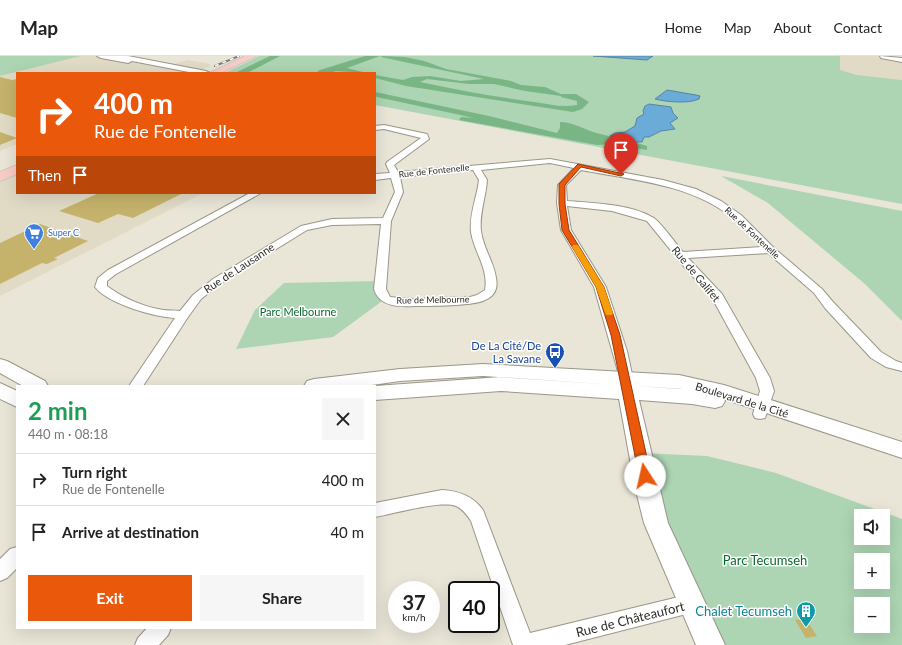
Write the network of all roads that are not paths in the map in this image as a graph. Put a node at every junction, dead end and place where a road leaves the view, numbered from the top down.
1 (100, 56) edge
2 (117, 56) edge
3 (252, 56) edge
4 (259, 56) edge
5 (884, 56) edge
6 (902, 60) edge
7 (183, 72) edge
8 (201, 72) edge
9 (216, 72) edge
10 (225, 72) edge
11 (376, 128) edge
12 (16, 163) edge
13 (580, 166) junction
14 (475, 167) junction
15 (16, 169) edge
16 (0, 170) edge
17 (395, 175) junction
18 (0, 177) edge
19 (376, 177) edge
20 (255, 194) edge
21 (562, 204) junction
22 (386, 221) junction
23 (770, 250) junction
24 (680, 255) junction
25 (183, 314) junction
26 (0, 365) edge
27 (902, 367) edge
28 (36, 385) edge
29 (137, 385) edge
30 (322, 385) edge
31 (627, 386) junction
32 (0, 390) edge
33 (376, 393) edge
34 (16, 399) edge
35 (762, 410) junction
36 (902, 450) edge
37 (902, 462) edge
38 (376, 510) edge
39 (16, 556) edge
40 (0, 572) edge
41 (691, 604) junction
42 (160, 629) edge
43 (145, 645) edge
44 (523, 645) edge
45 (711, 645) edge

1 - 7 street
2 - 8 street
3 - 9 main road
4 - 10 main road
5 - 6 street
11 - 17 street, Rue de Melbourne
12 - 16 main road
13 - 14 street, Rue de Fontenelle
13 - 21 street
13 - 23 street, Rue de Fontenelle
14 - 17 street, Rue de Fontenelle
14 - 22 street, Rue de Melbourne
15 - 18 main road
17 - 19 street, Rue de Fontenelle
17 - 22 street, Rue de Melbourne
20 - 25 street
21 - 24 street, Rue de Galifet
21 - 31 street
22 - 25 street, Rue de Lausanne
23 - 24 street
23 - 27 street, Rue de Fontenelle
24 - 35 street, Rue de Galifet
25 - 29 street, Rue de Lausanne
26 - 28 street
30 - 31 street, Boulevard de la Cité
31 - 33 street, Boulevard de la Cité
31 - 35 street, Boulevard de la Cité
31 - 41 street
32 - 34 street
35 - 36 street, Boulevard de la Cité
35 - 37 street, Boulevard de la Cité
38 - 44 street
39 - 40 street
41 - 44 street, Rue de Châteaufort
41 - 45 street
42 - 43 street

